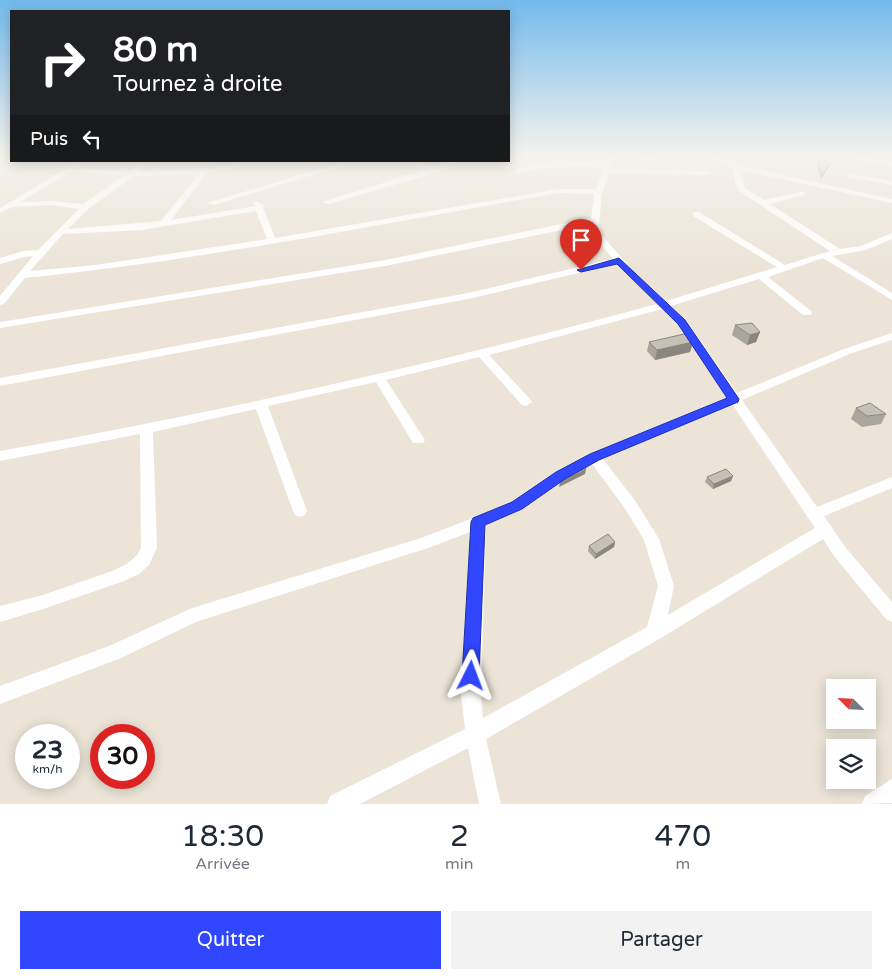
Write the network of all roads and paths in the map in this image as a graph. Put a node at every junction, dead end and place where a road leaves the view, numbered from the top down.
1 (25, 195) edge
2 (102, 195) edge
3 (187, 195) edge
4 (239, 195) edge
5 (242, 195) edge
6 (352, 195) edge
7 (538, 195) edge
8 (598, 195) edge
9 (751, 195) edge
10 (796, 195) edge
11 (864, 195) edge
12 (892, 201) edge
13 (326, 202) dead end
14 (211, 203) dead end
15 (762, 203) junction
16 (4, 206) edge
17 (85, 207) junction
18 (259, 208) junction
19 (0, 211) edge
20 (696, 214) dead end
21 (596, 220) junction
22 (163, 224) junction
23 (60, 232) junction
24 (892, 236) edge
25 (272, 241) junction
26 (838, 252) junction
27 (41, 253) junction
28 (824, 255) junction
29 (0, 261) edge
30 (619, 261) junction
31 (784, 268) junction
32 (23, 275) junction
33 (761, 276) junction
34 (892, 298) edge
35 (0, 302) edge
36 (664, 305) junction
37 (807, 313) dead end
38 (0, 325) edge
39 (892, 336) edge
40 (482, 354) junction
41 (379, 378) junction
42 (0, 382) edge
43 (734, 399) junction
44 (526, 402) dead end
45 (261, 404) junction
46 (146, 428) junction
47 (418, 440) dead end
48 (0, 456) edge
49 (594, 457) junction
50 (892, 482) edge
51 (300, 511) dead end
52 (814, 514) junction
53 (478, 522) junction
54 (825, 530) junction
55 (0, 614) edge
56 (892, 614) edge
57 (655, 632) junction
58 (0, 695) edge
59 (475, 734) junction
60 (892, 790) edge
61 (338, 804) edge
62 (490, 804) edge
63 (873, 804) edge

1 - 16 street
2 - 17 street
3 - 22 street
4 - 14 street
5 - 18 street
6 - 13 street
7 - 25 street
8 - 21 street
9 - 15 street
10 - 15 street
11 - 12 street
15 - 26 street
16 - 17 street
16 - 19 street
17 - 23 street
18 - 22 street
18 - 25 street
20 - 31 street
21 - 30 street
21 - 38 street
22 - 23 street
23 - 27 street
24 - 26 street
25 - 32 street
26 - 28 street
27 - 29 street
27 - 32 street
28 - 31 street
28 - 34 street
30 - 36 street
30 - 42 street
31 - 33 street
32 - 35 street
33 - 36 street
33 - 37 street
36 - 40 street
36 - 43 street
39 - 43 street
40 - 41 street
40 - 44 street
41 - 45 street
41 - 47 street
43 - 49 street
43 - 52 street
45 - 46 street
45 - 51 street
46 - 48 street
46 - 55 street
49 - 53 street
49 - 57 street
50 - 52 street
52 - 54 street
53 - 58 street
53 - 59 street
54 - 56 street
54 - 57 street
57 - 59 street
59 - 61 street
59 - 62 street
60 - 63 street

